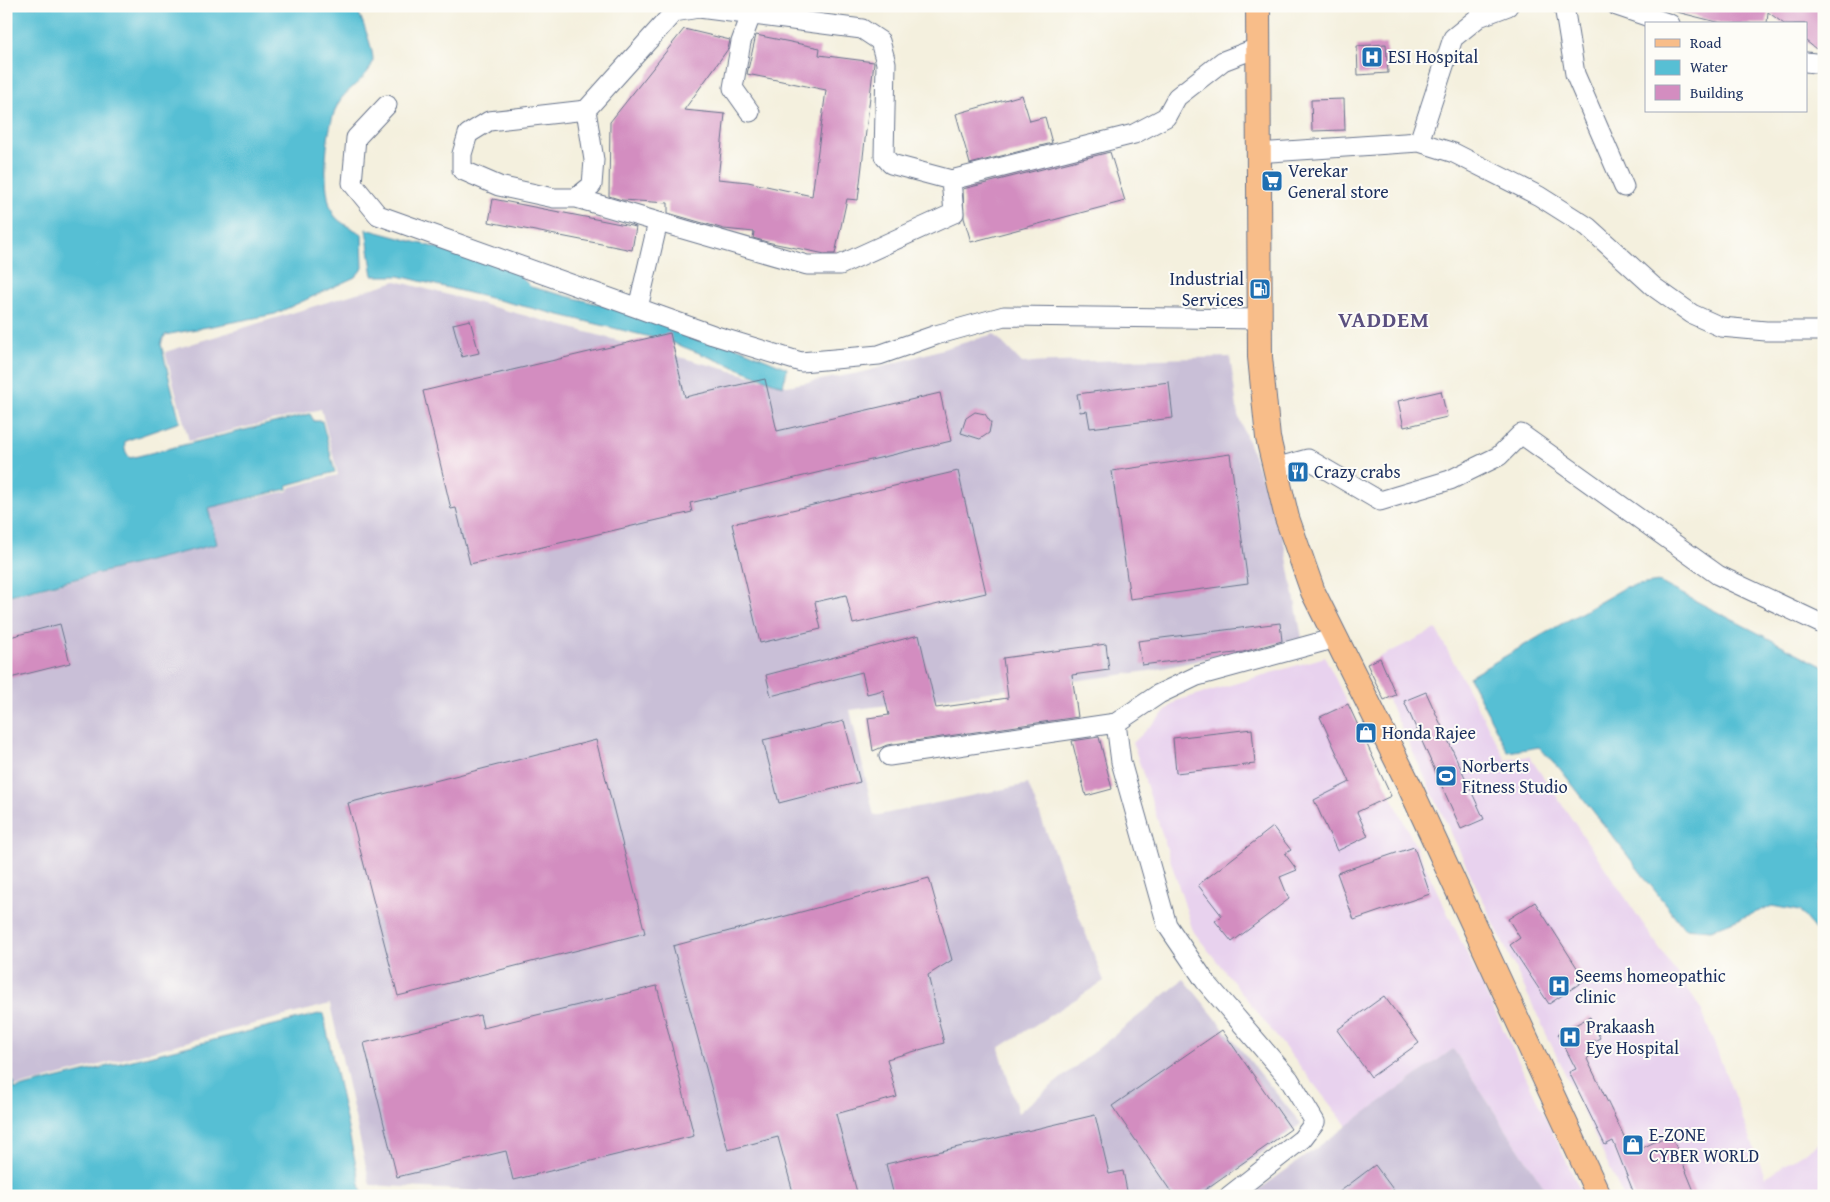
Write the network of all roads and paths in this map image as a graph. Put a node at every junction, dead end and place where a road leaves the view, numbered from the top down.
1 (1258, 6) edge
2 (1508, 6) edge
3 (1564, 6) edge
4 (1617, 6) edge
5 (751, 15) junction
6 (1664, 22) edge
7 (1257, 48) junction
8 (1808, 62) edge
9 (1824, 64) edge
10 (387, 104) dead end
11 (586, 110) junction
12 (750, 112) dead end
13 (1419, 142) junction
14 (1258, 153) junction
15 (951, 180) junction
16 (1624, 187) dead end
17 (576, 198) junction
18 (658, 222) junction
19 (638, 308) junction
20 (1260, 320) junction
21 (1824, 331) edge
22 (1275, 468) junction
23 (1824, 625) edge
24 (1336, 638) junction
25 (1116, 723) junction
26 (889, 756) dead end
27 (1229, 1196) edge
28 (1599, 1196) edge

1 - 7 main road
2 - 13 street
3 - 16 street
4 - 6 street
5 - 11 street
5 - 12 street
5 - 15 street
7 - 14 main road
7 - 15 street
8 - 9 street
10 - 19 street
11 - 17 street
11 - 17 street
13 - 14 street
13 - 21 street
14 - 20 main road
15 - 18 street
17 - 18 street
18 - 19 street
19 - 20 street
20 - 22 main road
22 - 23 street
22 - 24 main road
24 - 25 street
24 - 28 main road
25 - 26 street
25 - 27 street

